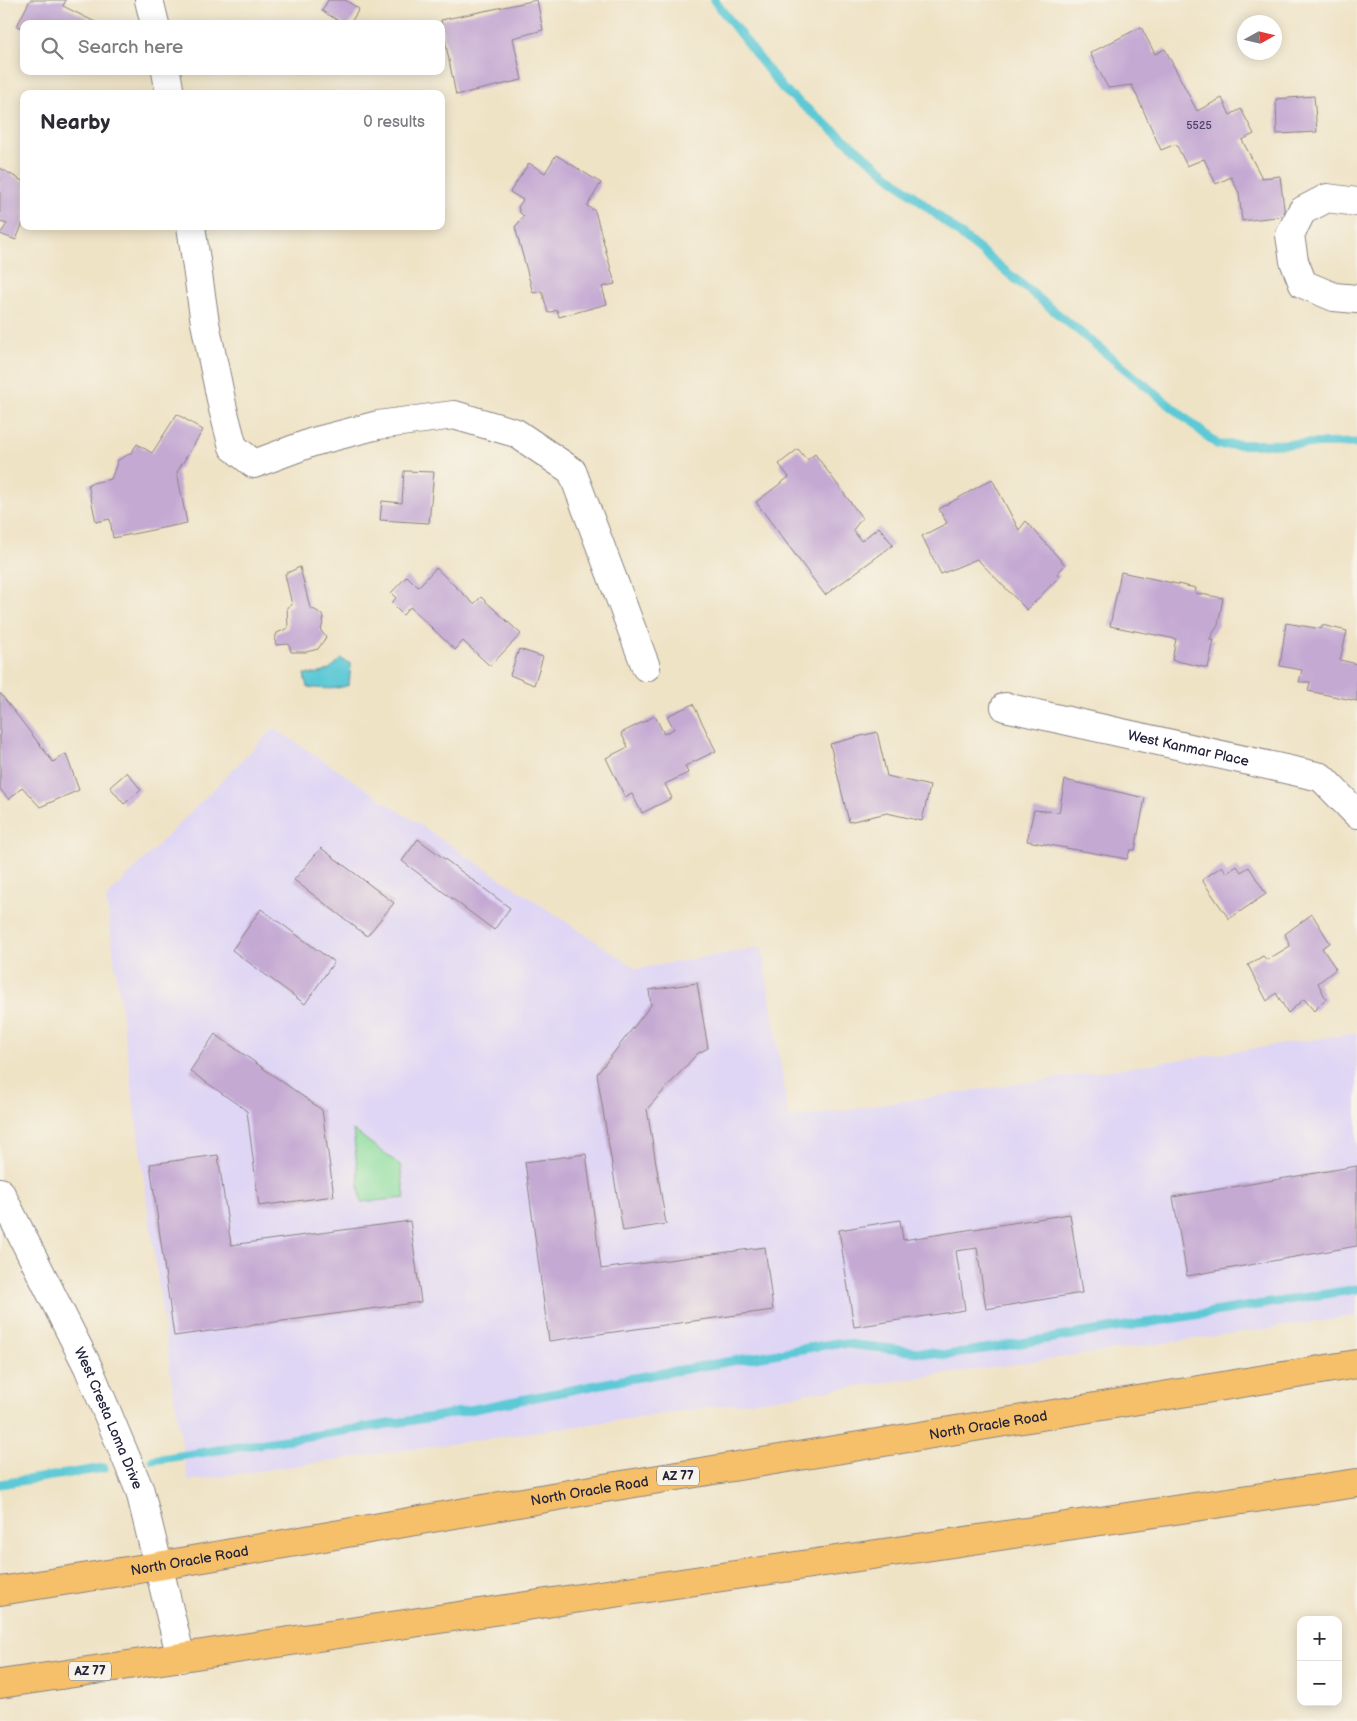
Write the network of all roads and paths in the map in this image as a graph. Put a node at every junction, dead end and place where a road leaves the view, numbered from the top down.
1 (149, 0) edge
2 (154, 20) edge
3 (167, 75) edge
4 (169, 90) edge
5 (1357, 202) edge
6 (192, 230) edge
7 (1357, 299) edge
8 (646, 667) dead end
9 (1005, 707) dead end
10 (1357, 814) edge
11 (0, 1192) edge
12 (1357, 1364) edge
13 (1357, 1483) edge
14 (158, 1566) junction
15 (0, 1591) edge
16 (181, 1658) junction
17 (0, 1684) edge

1 - 2 street
3 - 4 street
5 - 7 street
6 - 8 street
9 - 10 street, West Kanmar Place
11 - 14 street, West Cresta Loma Drive
12 - 14 highway, North Oracle Road / AZ 77
13 - 16 highway, AZ 77
14 - 15 highway, North Oracle Road / AZ 77
14 - 16 street, West Cresta Loma Drive
16 - 17 highway, AZ 77

